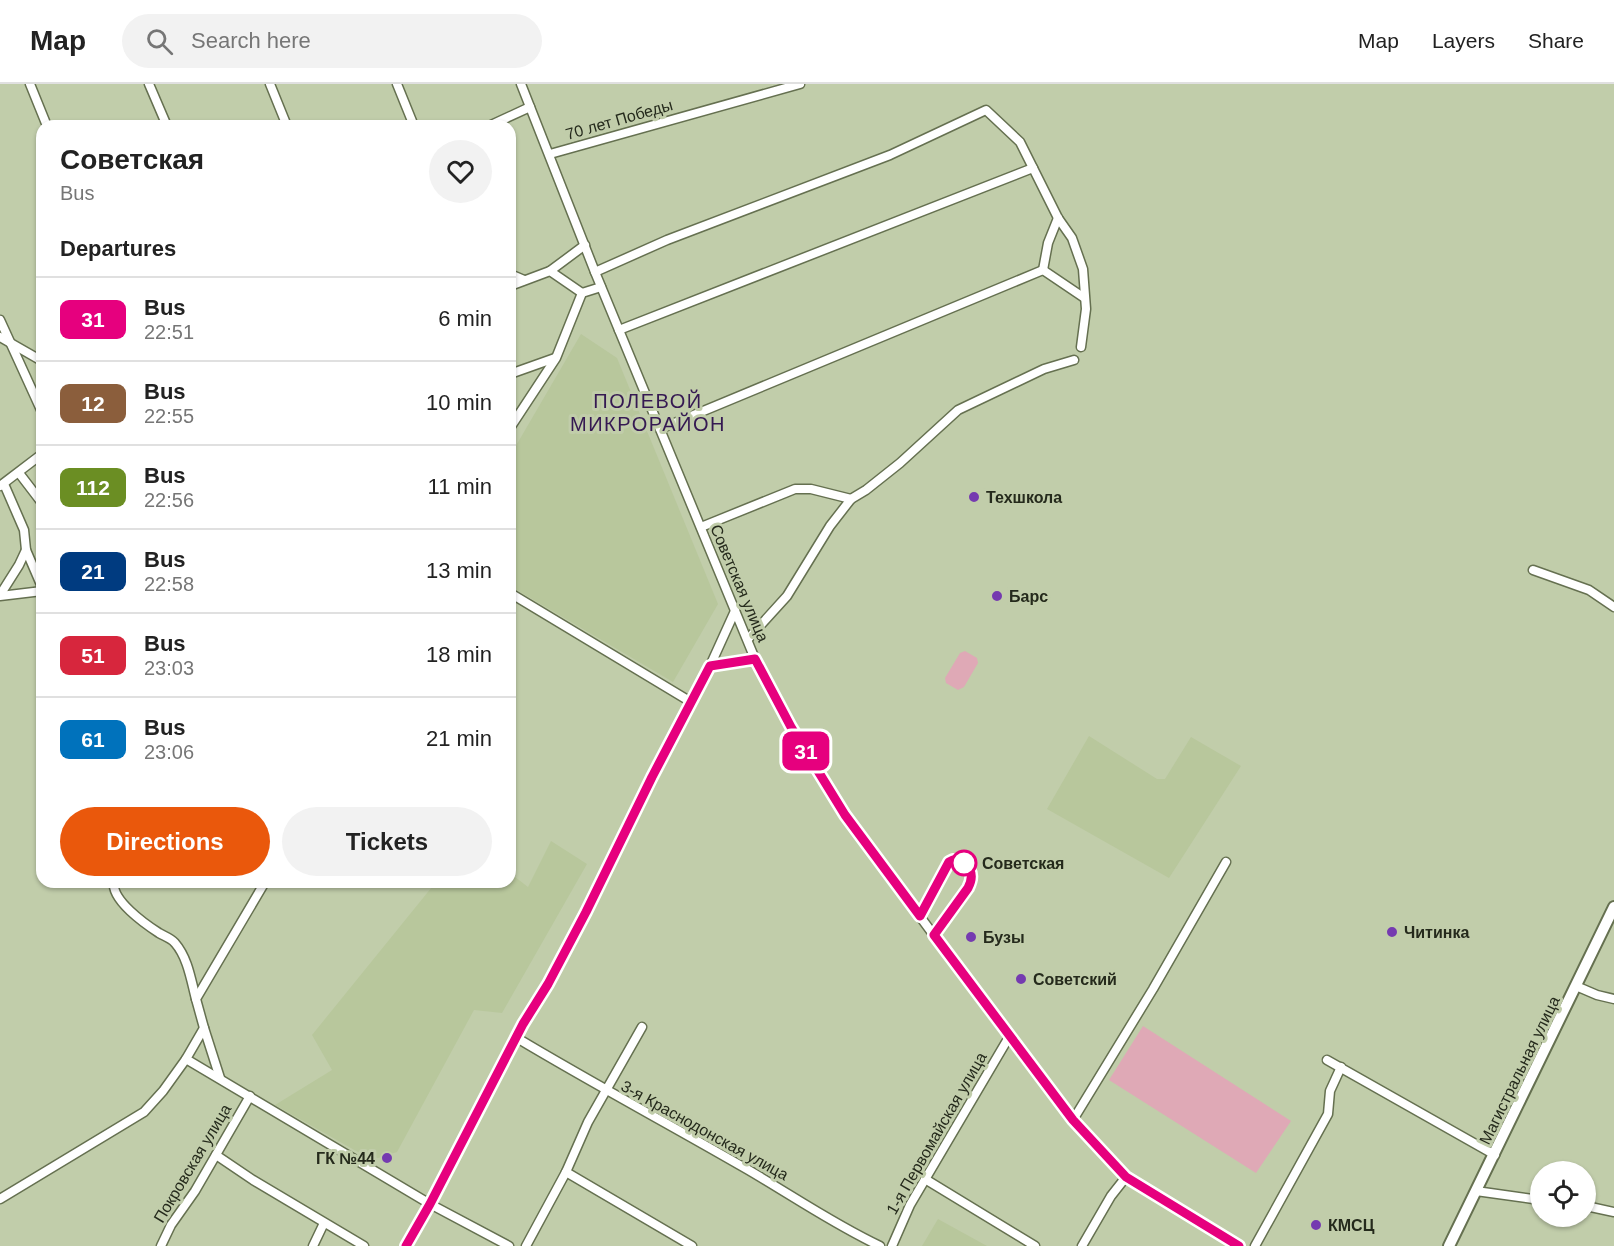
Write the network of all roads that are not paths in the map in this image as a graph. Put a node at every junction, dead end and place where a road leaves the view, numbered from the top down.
1 (30, 84) edge
2 (149, 84) edge
3 (270, 84) edge
4 (397, 84) edge
5 (522, 84) edge
6 (800, 84) edge
7 (531, 106) junction
8 (45, 120) edge
9 (164, 120) edge
10 (285, 120) edge
11 (412, 120) edge
12 (502, 120) edge
13 (550, 154) junction
14 (1033, 168) junction
15 (1058, 218) junction
16 (585, 245) junction
17 (1042, 270) junction
18 (550, 271) junction
19 (595, 272) junction
20 (516, 277) edge
21 (524, 280) junction
22 (516, 283) edge
23 (601, 287) junction
24 (582, 293) junction
25 (1083, 297) junction
26 (0, 320) edge
27 (619, 330) junction
28 (0, 336) edge
29 (9, 342) junction
30 (1081, 347) dead end
31 (36, 358) edge
32 (556, 358) junction
33 (1074, 360) dead end
34 (516, 372) edge
35 (36, 399) edge
36 (516, 419) edge
37 (660, 429) junction
38 (36, 459) edge
39 (19, 473) junction
40 (2, 485) edge
41 (36, 495) edge
42 (851, 499) junction
43 (701, 527) junction
44 (26, 550) junction
45 (1533, 570) dead end
46 (36, 574) edge
47 (36, 590) edge
48 (0, 596) edge
49 (516, 596) edge
50 (1614, 608) edge
51 (735, 611) junction
52 (748, 639) junction
53 (755, 659) junction
54 (710, 666) junction
55 (691, 702) junction
56 (1226, 862) dead end
57 (114, 888) edge
58 (261, 888) edge
59 (1614, 907) edge
60 (920, 916) junction
61 (934, 935) junction
62 (1576, 986) junction
63 (196, 999) junction
64 (1614, 999) edge
65 (642, 1027) dead end
66 (204, 1028) junction
67 (1009, 1037) junction
68 (517, 1038) junction
69 (186, 1059) junction
70 (1327, 1060) dead end
71 (1341, 1067) junction
72 (220, 1078) junction
73 (605, 1091) junction
74 (250, 1096) junction
75 (1073, 1120) junction
76 (216, 1155) junction
77 (1495, 1155) junction
78 (566, 1172) junction
79 (1126, 1177) junction
80 (925, 1179) junction
81 (1476, 1191) junction
82 (0, 1199) edge
83 (1530, 1199) edge
84 (430, 1204) junction
85 (1596, 1208) edge
86 (1614, 1212) edge
87 (324, 1223) junction
88 (161, 1246) edge
89 (313, 1246) edge
90 (364, 1246) edge
91 (406, 1246) edge
92 (509, 1246) edge
93 (526, 1246) edge
94 (692, 1246) edge
95 (880, 1246) edge
96 (892, 1246) edge
97 (1035, 1246) edge
98 (1082, 1246) edge
99 (1239, 1246) edge
100 (1255, 1246) edge
101 (1449, 1246) edge

1 - 8 street
2 - 9 street
3 - 10 street
4 - 11 street
5 - 7 street, Советская улица
6 - 13 street, 70 лет Победы
7 - 12 street
7 - 13 street, Советская улица
13 - 16 street, Советская улица
14 - 15 street
14 - 19 street
14 - 27 street
15 - 17 street
15 - 25 street
16 - 18 street
16 - 19 street, Советская улица
17 - 25 street
17 - 37 street
18 - 21 street
18 - 24 street
19 - 23 street, Советская улица
20 - 21 street
21 - 22 street
23 - 24 street
23 - 27 street, Советская улица
24 - 32 street
25 - 30 street
26 - 29 street
27 - 37 street, Советская улица
28 - 29 street
29 - 31 street
29 - 35 street
32 - 34 street
32 - 36 street
33 - 42 street
37 - 43 street, Советская улица
38 - 39 street
39 - 40 street
39 - 41 street
40 - 44 street
42 - 43 street
42 - 52 street
43 - 51 street, Советская улица
44 - 46 street
44 - 48 street
45 - 50 street
47 - 48 street
49 - 55 street
51 - 52 street, Советская улица
51 - 54 street
52 - 53 street, Советская улица
53 - 54 street
53 - 60 street, Советская улица
54 - 55 street
55 - 68 street
56 - 75 street
57 - 63 street
58 - 63 street
59 - 62 main road, Магистральная улица
60 - 61 street, Советская улица
60 - 61 street
61 - 67 street, Советская улица
62 - 64 street
62 - 77 main road, Магистральная улица
63 - 66 street
65 - 73 street
66 - 69 street
66 - 72 street
67 - 75 street, Советская улица
67 - 80 street, 1-я Первомайская улица
68 - 73 street, 3-я Краснодонская улица
68 - 84 street
69 - 72 street
69 - 82 street
70 - 71 street
71 - 77 street
71 - 100 street
72 - 74 street
73 - 78 street
73 - 95 street, 3-я Краснодонская улица
74 - 76 street, Покровская улица
74 - 84 street
75 - 79 street, Советская улица
76 - 87 street
76 - 88 street, Покровская улица
77 - 81 main road, Магистральная улица
78 - 93 street
78 - 94 street
79 - 98 street
79 - 99 street, Советская улица
80 - 96 street, 1-я Первомайская улица
80 - 97 street
81 - 83 street
81 - 101 main road, Магистральная улица
84 - 91 street
84 - 92 street
85 - 86 street
87 - 89 street
87 - 90 street

